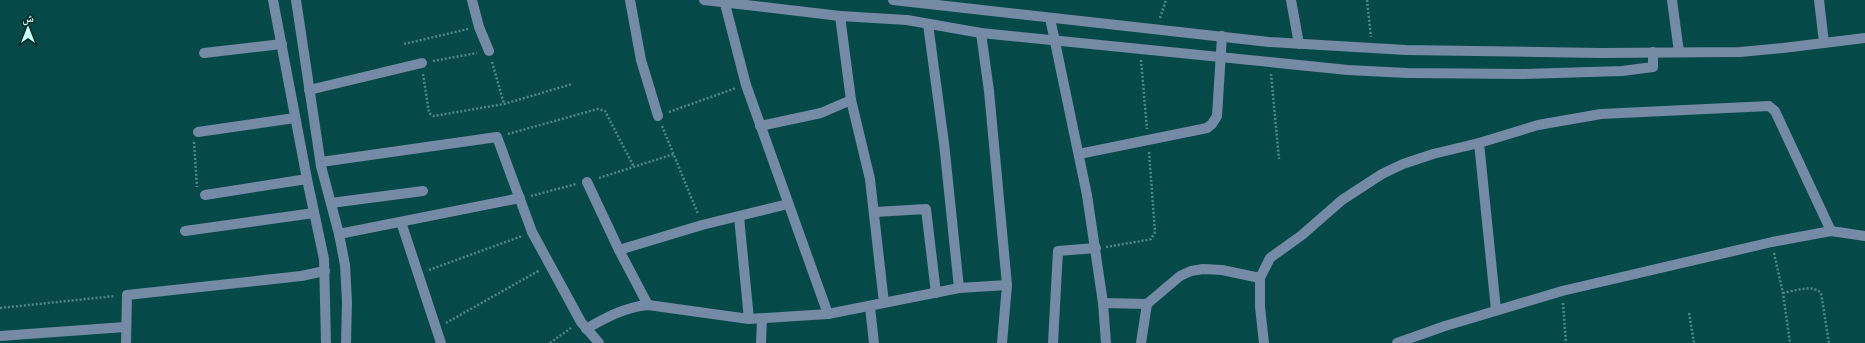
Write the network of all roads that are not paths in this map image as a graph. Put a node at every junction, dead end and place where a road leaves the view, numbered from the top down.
1 (273, 0) edge
2 (296, 0) edge
3 (472, 0) edge
4 (630, 0) edge
5 (704, 0) edge
6 (893, 0) edge
7 (1291, 0) edge
8 (1672, 0) edge
9 (1819, 0) edge
10 (725, 1) edge
11 (947, 3) edge
12 (840, 16) junction
13 (1050, 18) junction
14 (928, 24) junction
15 (981, 33) junction
16 (1222, 36) junction
17 (1865, 38) edge
18 (1054, 40) junction
19 (1824, 43) junction
20 (282, 44) junction
21 (1299, 44) junction
22 (489, 51) road end
23 (1653, 52) junction
24 (1680, 52) junction
25 (204, 53) dead end
26 (1221, 57) junction
27 (422, 63) road end
28 (309, 90) junction
29 (851, 100) junction
30 (658, 116) road end
31 (295, 118) junction
32 (760, 126) junction
33 (198, 132) road end
34 (1479, 143) junction
35 (1079, 154) junction
36 (320, 162) junction
37 (307, 179) junction
38 (587, 182) dead end
39 (423, 191) dead end
40 (205, 195) road end
41 (520, 198) junction
42 (331, 203) junction
43 (788, 204) junction
44 (875, 212) junction
45 (314, 213) junction
46 (739, 217) junction
47 (400, 222) junction
48 (185, 231) dead end
49 (1832, 231) junction
50 (339, 234) junction
51 (1865, 236) edge
52 (1096, 248) junction
53 (619, 250) junction
54 (325, 271) junction
55 (1260, 278) junction
56 (1007, 285) junction
57 (959, 288) junction
58 (936, 293) junction
59 (884, 303) junction
60 (1103, 303) junction
61 (1147, 304) junction
62 (648, 305) junction
63 (870, 307) junction
64 (1496, 310) junction
65 (828, 314) junction
66 (749, 319) junction
67 (762, 319) junction
68 (583, 325) junction
69 (125, 327) junction
70 (0, 336) edge
71 (126, 343) edge
72 (326, 343) edge
73 (346, 343) edge
74 (441, 343) edge
75 (598, 343) edge
76 (761, 343) edge
77 (874, 343) edge
78 (1002, 343) edge
79 (1053, 343) edge
80 (1106, 343) edge
81 (1141, 343) edge
82 (1264, 343) edge
83 (1397, 343) edge

1 - 20 street
2 - 28 street
3 - 22 street
4 - 30 street
5 - 10 street
6 - 11 street
7 - 21 street
8 - 24 street
9 - 19 street
10 - 12 street
10 - 32 street
11 - 13 street
12 - 14 street
12 - 29 street
13 - 16 street
13 - 18 street
14 - 15 street
14 - 57 street
15 - 18 street
15 - 56 street
16 - 21 street
16 - 26 street
17 - 19 street
18 - 26 street
18 - 35 street
19 - 24 street
20 - 25 street
20 - 31 street
21 - 23 street
23 - 24 street
23 - 26 street
26 - 35 street
27 - 28 street
28 - 36 street
29 - 32 street
29 - 44 street
31 - 33 street
31 - 37 street
32 - 43 street
34 - 49 street
34 - 55 street
34 - 64 street
35 - 52 street
36 - 41 street
36 - 42 street
37 - 40 street
37 - 45 street
38 - 53 street
39 - 42 street
41 - 47 street
41 - 68 street
42 - 50 street
43 - 46 street
43 - 65 street
44 - 58 street
44 - 59 street
45 - 48 street
45 - 54 street
46 - 53 street
46 - 66 street
47 - 50 street
47 - 74 street
49 - 51 street
49 - 64 street
50 - 73 street
52 - 60 street
52 - 79 street
53 - 62 street
54 - 69 street
54 - 72 street
55 - 61 street
55 - 82 street
56 - 57 street
56 - 78 street
57 - 58 street
58 - 59 street
59 - 63 street
60 - 61 street
60 - 80 street
61 - 81 street
62 - 66 street
62 - 68 street
63 - 65 street
63 - 77 street
64 - 83 street
65 - 67 street
66 - 67 street
67 - 76 street
68 - 75 street
69 - 70 street
69 - 71 street

